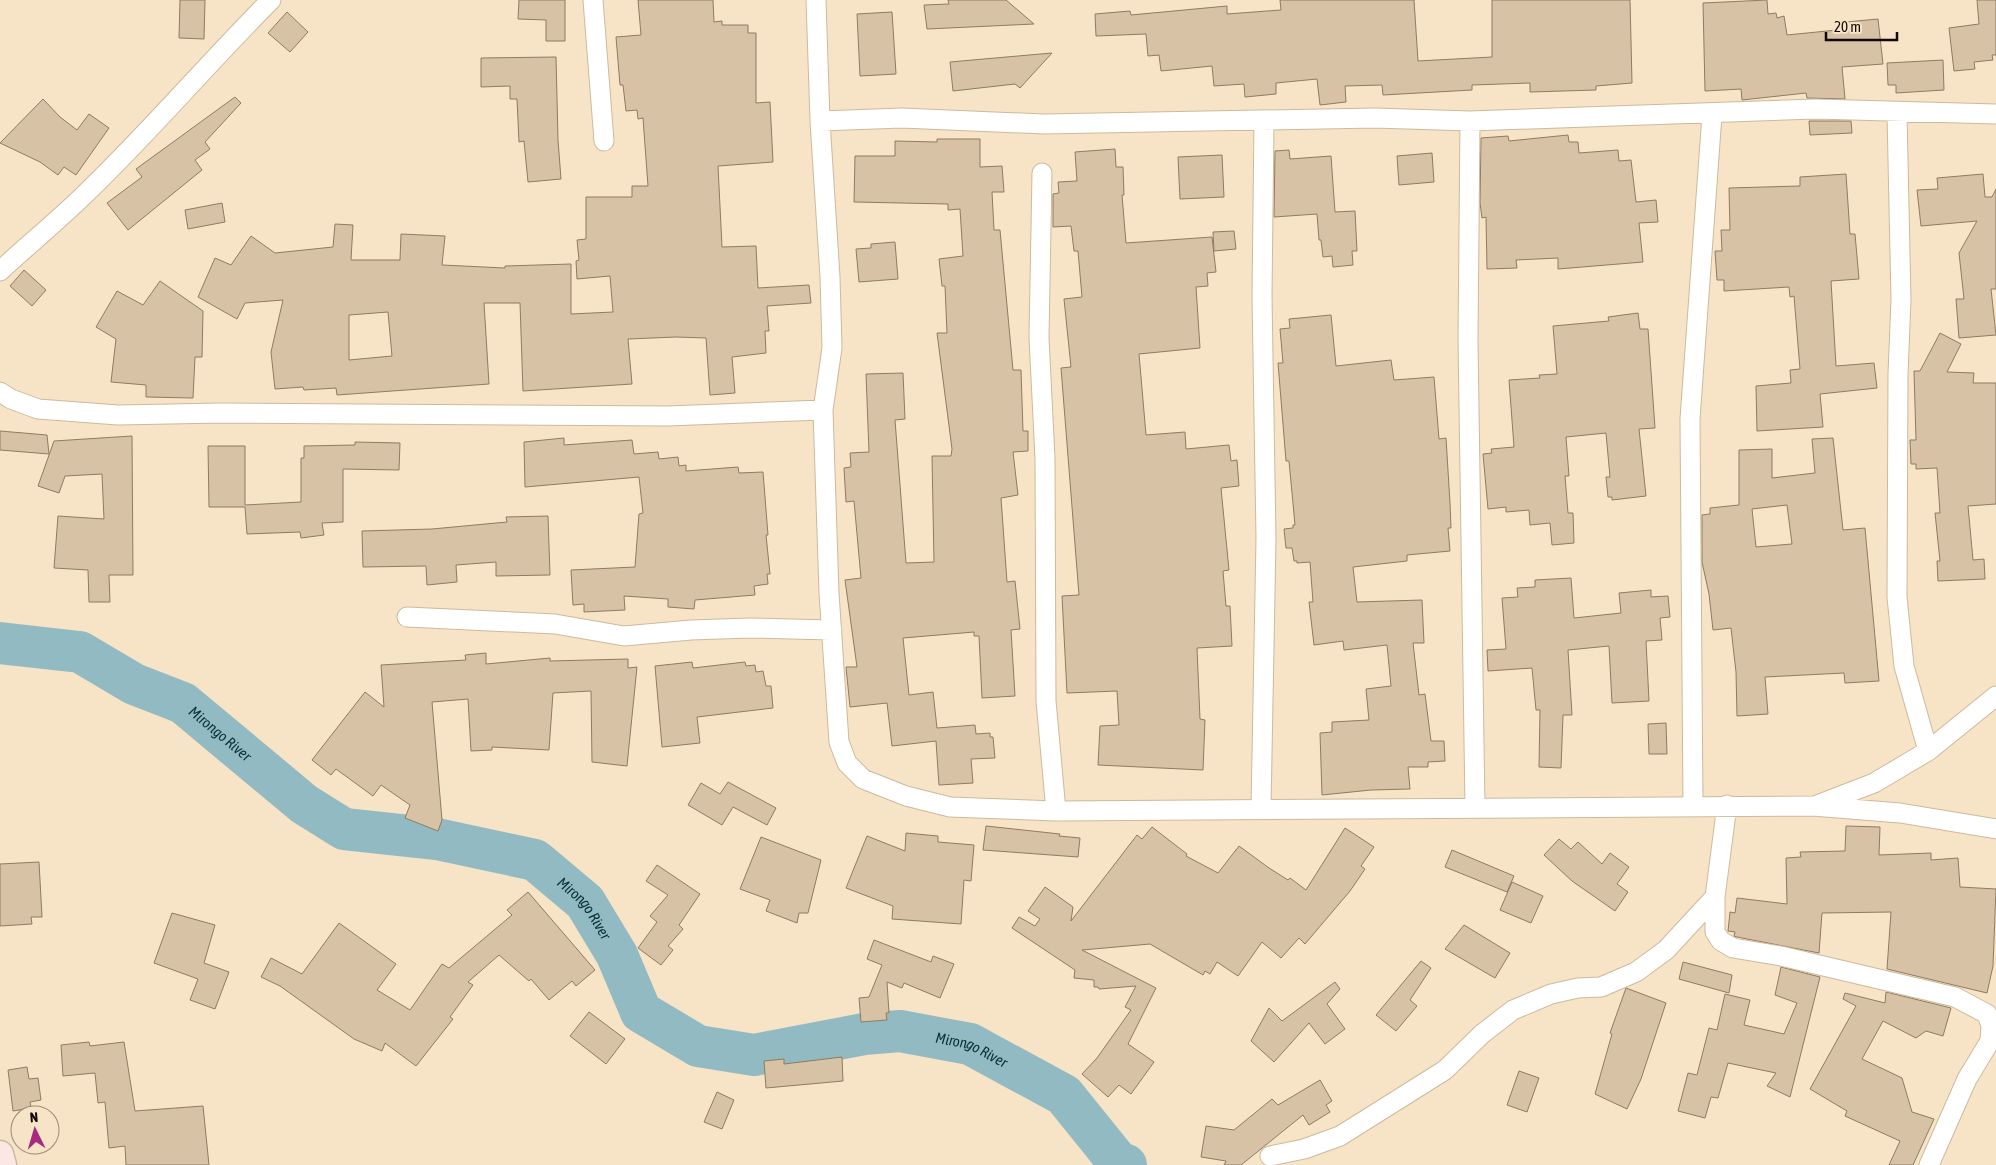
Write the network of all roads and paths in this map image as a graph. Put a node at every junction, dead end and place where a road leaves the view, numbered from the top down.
1 (271, 0) edge
2 (593, 0) edge
3 (816, 0) edge
4 (1897, 113) junction
5 (1712, 114) junction
6 (1996, 114) edge
7 (820, 121) junction
8 (1264, 121) junction
9 (1470, 121) junction
10 (604, 141) dead end
11 (1042, 173) dead end
12 (0, 271) edge
13 (0, 392) edge
14 (823, 410) junction
15 (407, 617) dead end
16 (832, 630) junction
17 (1996, 696) edge
18 (1928, 751) junction
19 (1693, 805) junction
20 (1727, 805) junction
21 (1813, 806) junction
22 (1475, 807) junction
23 (1261, 809) junction
24 (1056, 811) junction
25 (1996, 829) edge
26 (1715, 897) junction
27 (1991, 1014) edge
28 (0, 1154) edge
29 (1270, 1156) dead end
30 (3, 1165) edge
31 (1929, 1165) edge

1 - 12 street
2 - 10 street
3 - 7 street
4 - 5 street
4 - 6 street
4 - 18 street
5 - 9 street
5 - 19 street
7 - 8 street
7 - 14 street
8 - 9 street
8 - 23 street
9 - 22 street
11 - 24 street
13 - 14 street
14 - 16 street
15 - 16 street
16 - 24 street
17 - 18 street
18 - 21 street
19 - 20 street
19 - 22 street
20 - 21 street
20 - 26 street
21 - 25 street
22 - 23 street
23 - 24 street
26 - 27 street
26 - 29 street
27 - 31 street
28 - 30 street

